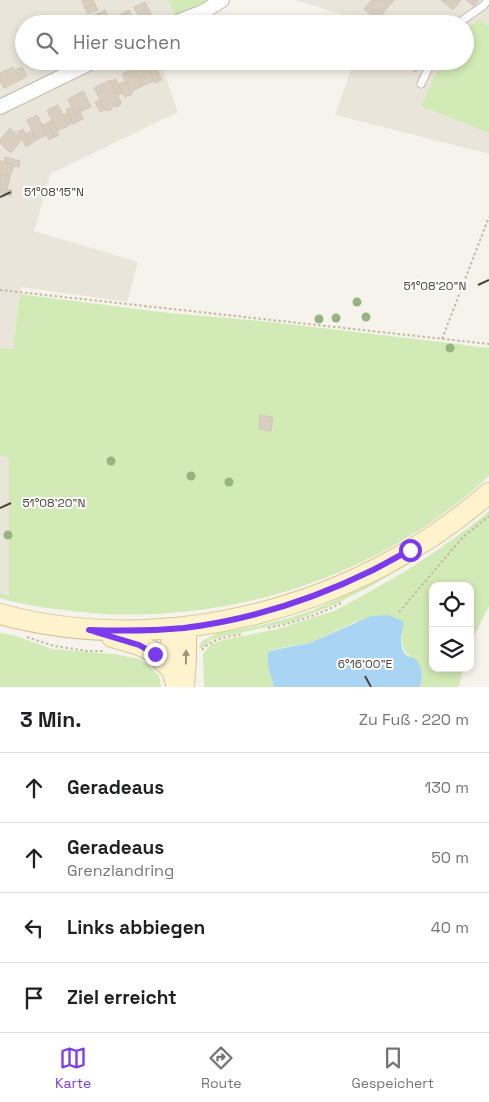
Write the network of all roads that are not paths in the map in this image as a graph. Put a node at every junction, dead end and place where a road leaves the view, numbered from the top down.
1 (222, 0) edge
2 (488, 0) edge
3 (195, 15) edge
4 (470, 15) edge
5 (76, 70) edge
6 (428, 70) edge
7 (421, 84) dead end
8 (0, 107) edge
9 (489, 493) edge
10 (0, 614) edge
11 (186, 627) junction
12 (89, 630) junction
13 (175, 678) edge
14 (184, 687) edge

1 - 3 street
2 - 4 lane
5 - 8 street
6 - 7 lane
9 - 11 main road
10 - 12 main road
11 - 12 main road
11 - 13 main road
14 -> 11 main road
12 - 13 main road

